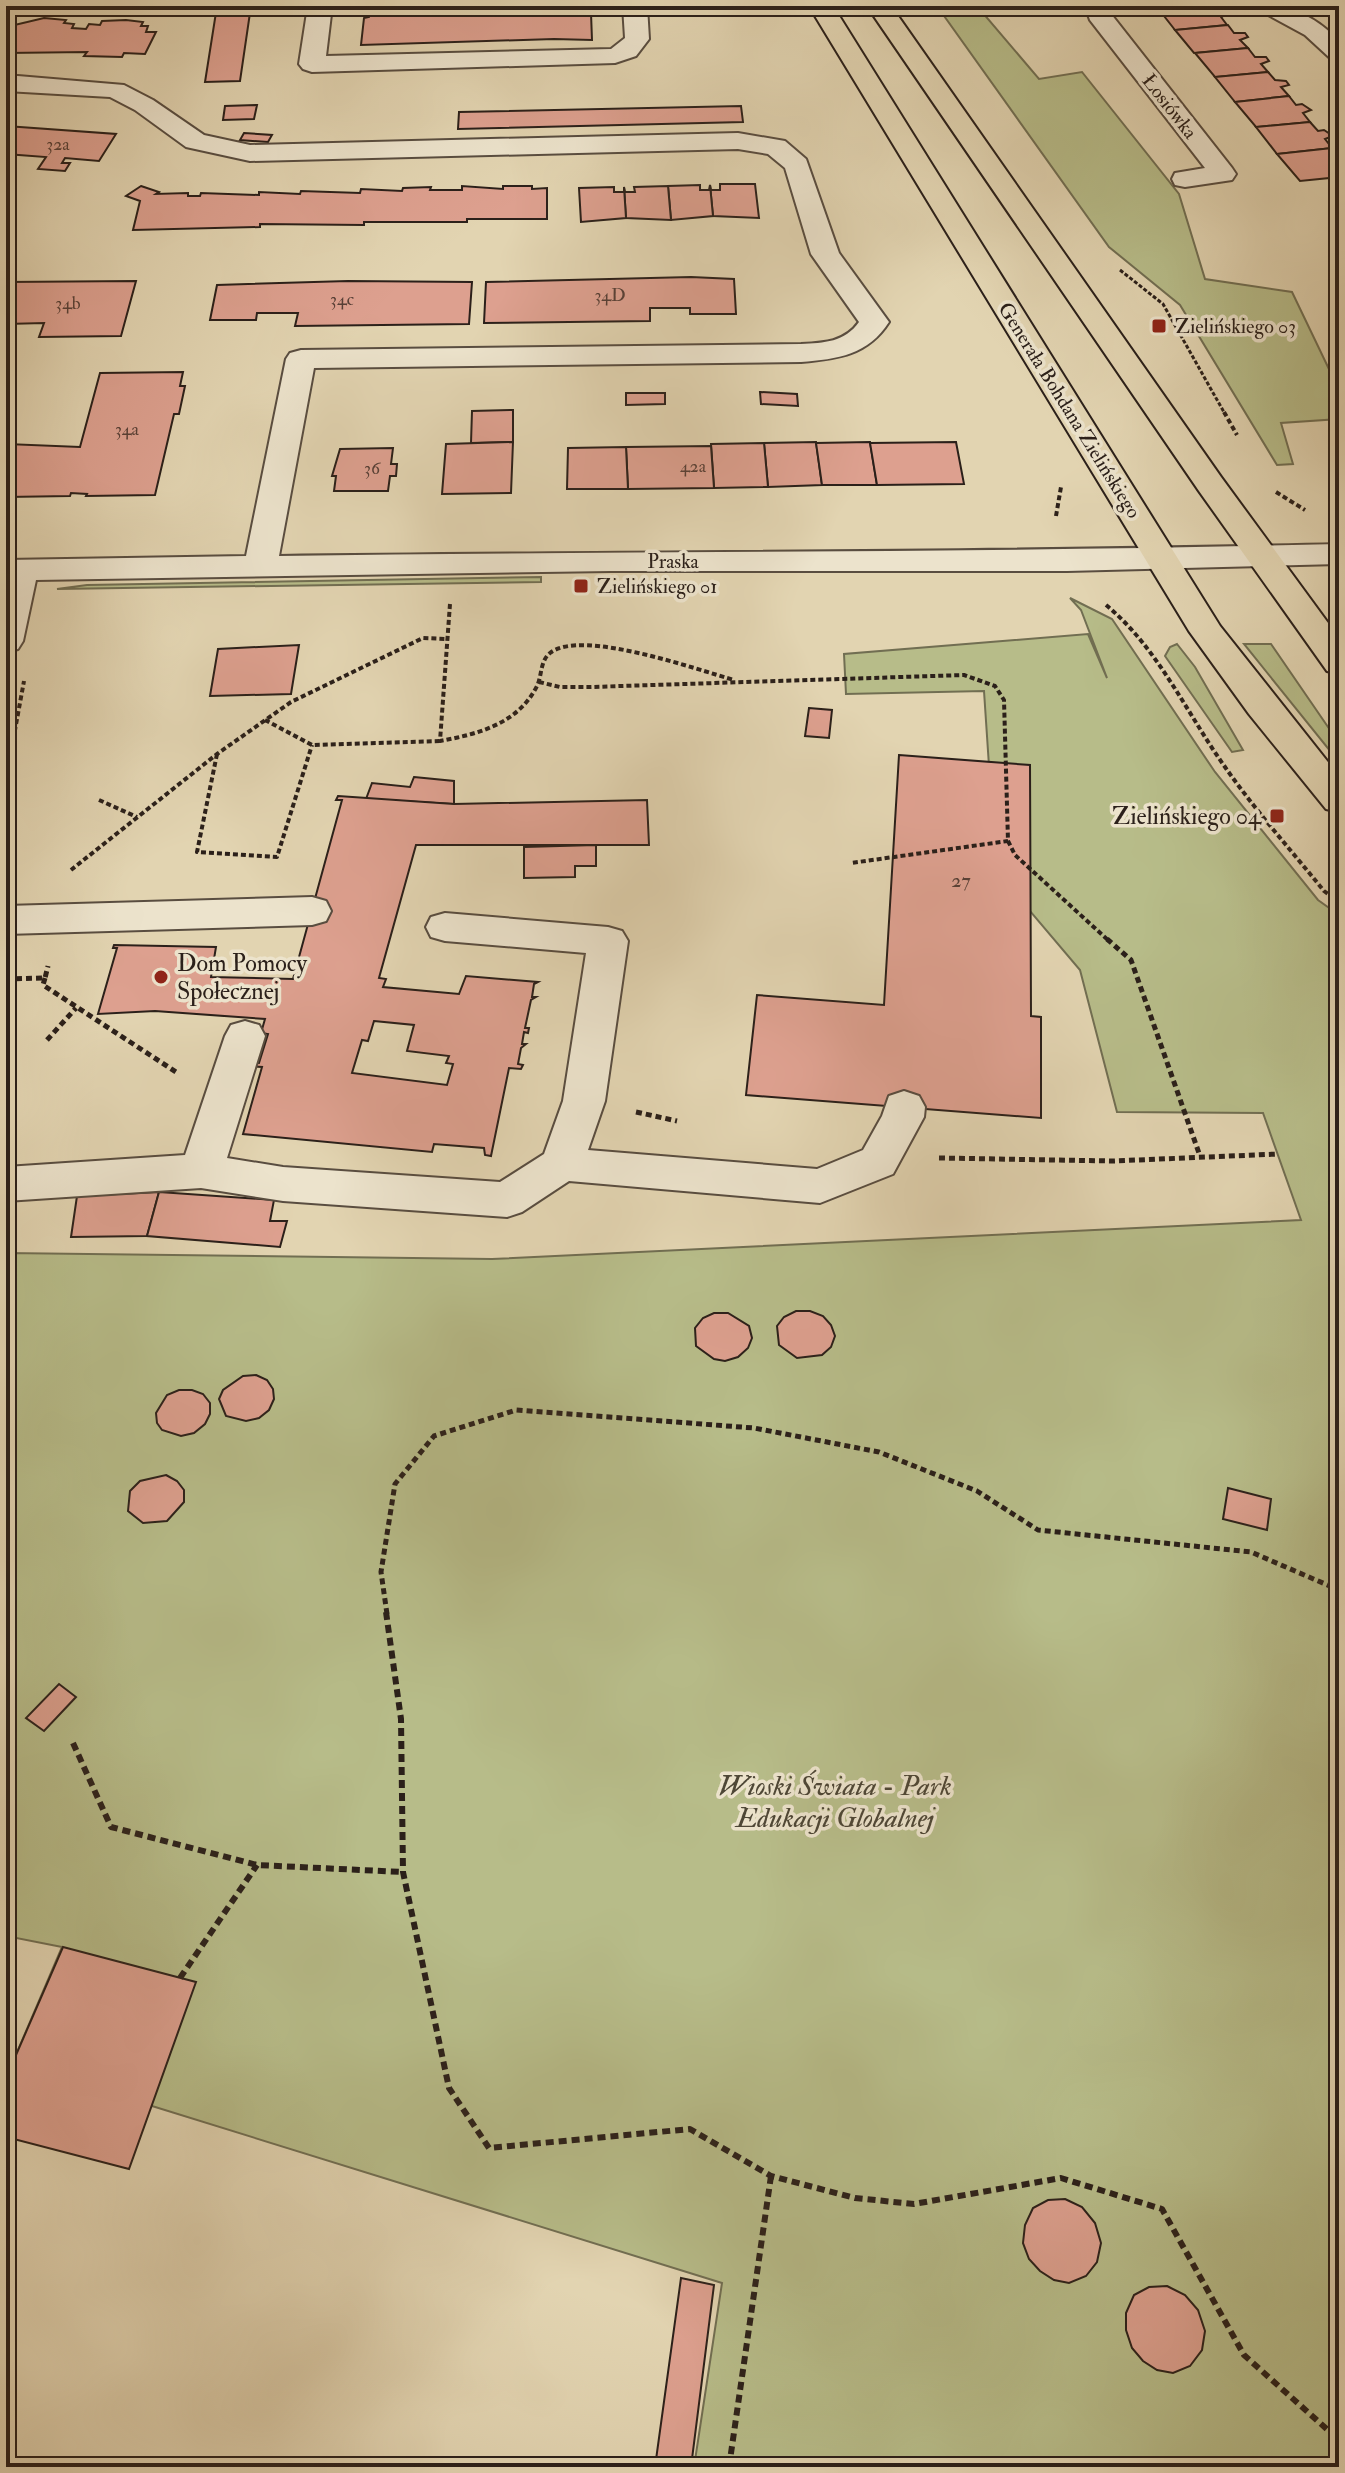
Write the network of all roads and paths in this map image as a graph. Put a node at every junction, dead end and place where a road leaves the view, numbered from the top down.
1 (320, 6) edge
2 (635, 6) edge
3 (821, 6) edge
4 (879, 6) edge
5 (1097, 6) edge
6 (1270, 6) edge
7 (1339, 53) edge
8 (6, 83) edge
9 (1185, 179) dead end
10 (1058, 479) dead end
11 (1273, 490) dead end
12 (1311, 513) dead end
13 (1053, 528) dead end
14 (1339, 554) edge
15 (1261, 555) junction
16 (1162, 559) junction
17 (260, 567) junction
18 (14, 570) edge
19 (450, 603) dead end
20 (1106, 605) dead end
21 (447, 639) junction
22 (6, 641) edge
23 (1339, 663) edge
24 (539, 682) junction
25 (740, 682) junction
26 (265, 720) junction
27 (440, 741) junction
28 (312, 745) junction
29 (217, 754) junction
30 (99, 800) dead end
31 (1339, 800) edge
32 (137, 817) junction
33 (1008, 841) junction
34 (851, 863) dead end
35 (1339, 902) edge
36 (312, 911) dead end
37 (59, 918) junction
38 (6, 920) edge
39 (445, 927) dead end
40 (45, 978) junction
41 (6, 979) edge
42 (77, 1008) junction
43 (245, 1036) dead end
44 (47, 1040) dead end
45 (223, 1102) junction
46 (904, 1107) dead end
47 (1200, 1156) dead end
48 (562, 1164) junction
49 (201, 1171) junction
50 (6, 1184) edge
51 (1339, 1590) edge
52 (73, 1743) dead end
53 (257, 1865) junction
54 (403, 1872) junction
55 (180, 1978) dead end
56 (771, 2176) junction
57 (1339, 2440) edge
58 (729, 2467) edge

1 - 2 street
3 - 16 main road, Generała Bohdana Zielińskiego
4 - 15 main road
5 - 9 street, Łosiówka
6 - 7 street
8 - 17 street
10 - 13 path
11 - 12 path
14 - 15 street, Praska
15 - 16 street, Praska
15 - 23 main road
16 - 17 street, Praska
16 - 31 main road, Generała Bohdana Zielińskiego
17 - 18 street, Praska
18 - 22 street
19 - 21 path
20 - 35 path
21 - 26 path
21 - 27 path
24 - 25 path
24 - 25 path
24 - 27 path
25 - 33 path
26 - 28 path
26 - 29 path
27 - 28 path
28 - 29 path
29 - 32 path
30 - 32 path
32 - 37 path
33 - 34 path
33 - 47 path
36 - 37 street
37 - 38 street
37 - 40 path
39 - 48 street
40 - 41 path
40 - 42 path
42 - 44 path
42 - 45 path
43 - 45 street
45 - 49 street
46 - 48 street
48 - 49 street
49 - 50 street
51 - 54 path
52 - 53 path
53 - 54 path
53 - 55 path
54 - 56 path
56 - 57 path
56 - 58 path

